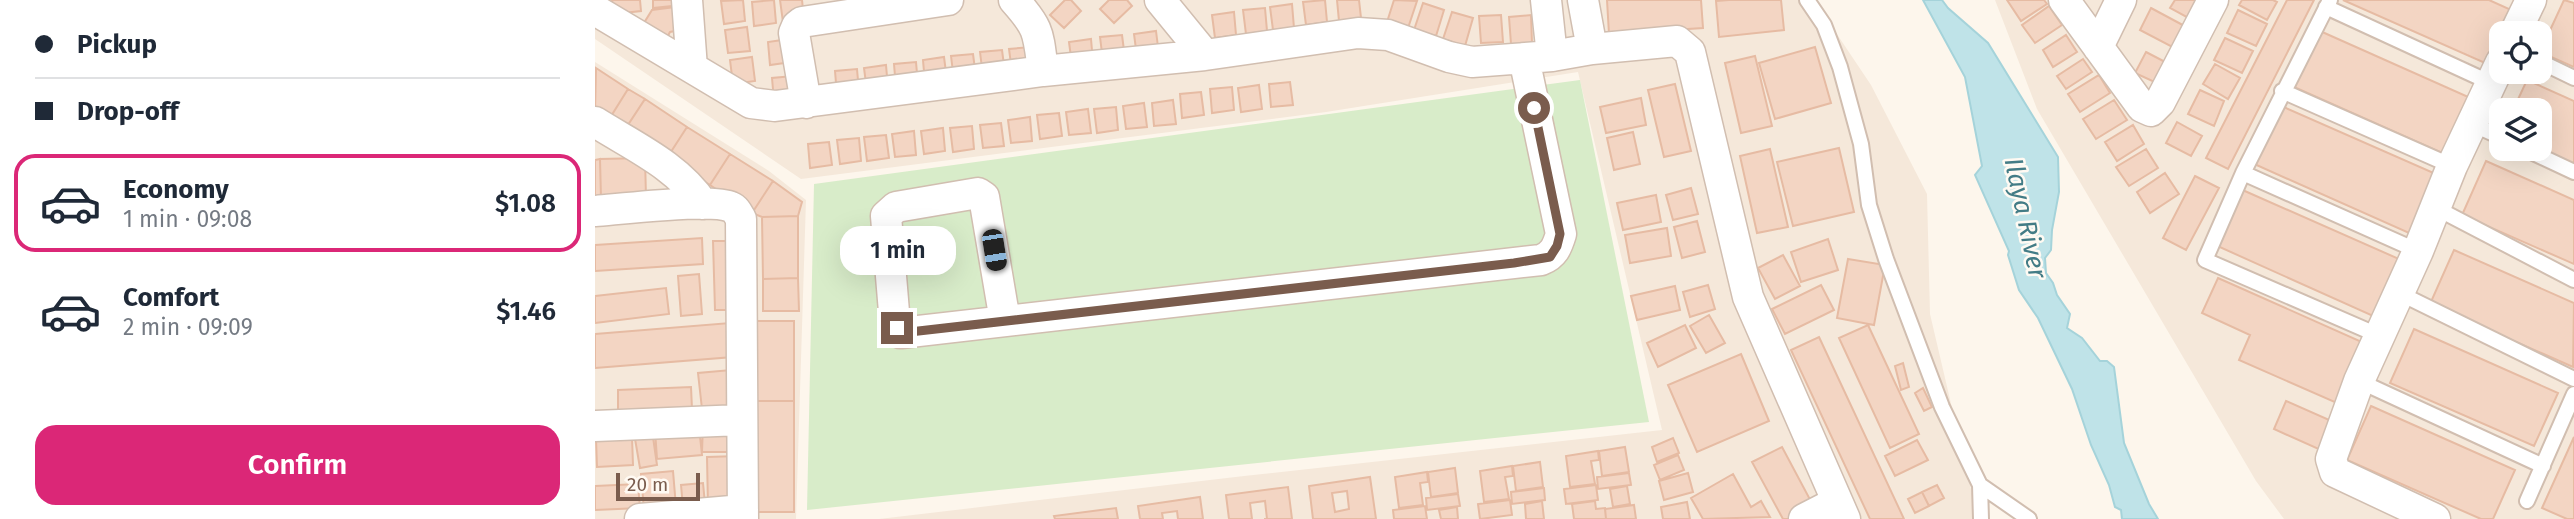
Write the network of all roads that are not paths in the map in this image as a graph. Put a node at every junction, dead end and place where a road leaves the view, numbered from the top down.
1 (687, 0) edge
2 (948, 0) edge
3 (1014, 0) edge
4 (1160, 0) edge
5 (1546, 0) edge
6 (1583, 0) edge
7 (1807, 0) edge
8 (2064, 0) edge
9 (2121, 0) edge
10 (2213, 0) edge
11 (2531, 0) edge
12 (2328, 4) edge
13 (595, 10) edge
14 (2521, 21) edge
15 (2098, 47) junction
16 (1592, 49) junction
17 (1205, 54) junction
18 (1538, 57) junction
19 (2552, 67) edge
20 (692, 68) junction
21 (2489, 70) edge
22 (1043, 71) junction
23 (2574, 78) edge
24 (2491, 84) edge
25 (2282, 91) junction
26 (806, 103) junction
27 (595, 122) edge
28 (2472, 124) junction
29 (2489, 132) edge
30 (2551, 161) edge
31 (2452, 166) junction
32 (2574, 172) edge
33 (2243, 173) junction
34 (703, 204) junction
35 (2436, 208) junction
36 (595, 211) edge
37 (2418, 251) junction
38 (2574, 280) edge
39 (2399, 293) junction
40 (1005, 321) junction
41 (2381, 336) junction
42 (2574, 379) edge
43 (2359, 381) junction
44 (2574, 394) edge
45 (741, 420) junction
46 (595, 426) edge
47 (2543, 466) junction
48 (1980, 485) junction
49 (2527, 501) dead end
50 (1841, 510) edge
51 (743, 515) edge
52 (640, 519) edge
53 (1804, 519) edge
54 (1981, 519) edge
55 (2029, 519) edge
56 (2435, 519) edge

1 - 20 street
2 - 26 street
3 - 22 street
4 - 17 street
5 - 18 street
6 - 16 street
7 - 48 lane
8 - 15 street
9 - 15 street
10 - 15 street
11 - 14 street
12 - 21 lane
12 - 25 lane
13 - 20 street
16 - 18 street
16 - 50 street
17 - 18 street
17 - 22 street
18 - 40 street
19 - 23 lane
20 - 26 street
22 - 26 street
24 - 28 street
25 - 31 lane
25 - 33 lane
27 - 34 street
28 - 29 lane
28 - 31 street
30 - 32 lane
31 - 35 street
33 - 37 lane
33 - 41 lane
34 - 36 street
34 - 45 street
35 - 37 street
35 - 38 lane
37 - 39 street
39 - 41 street
39 - 42 lane
40 - 40 street
41 - 43 street
43 - 47 lane
43 - 56 street
44 - 47 lane
45 - 46 street
45 - 51 street
47 - 49 lane
48 - 54 lane
48 - 55 lane
50 - 53 street
51 - 52 street

